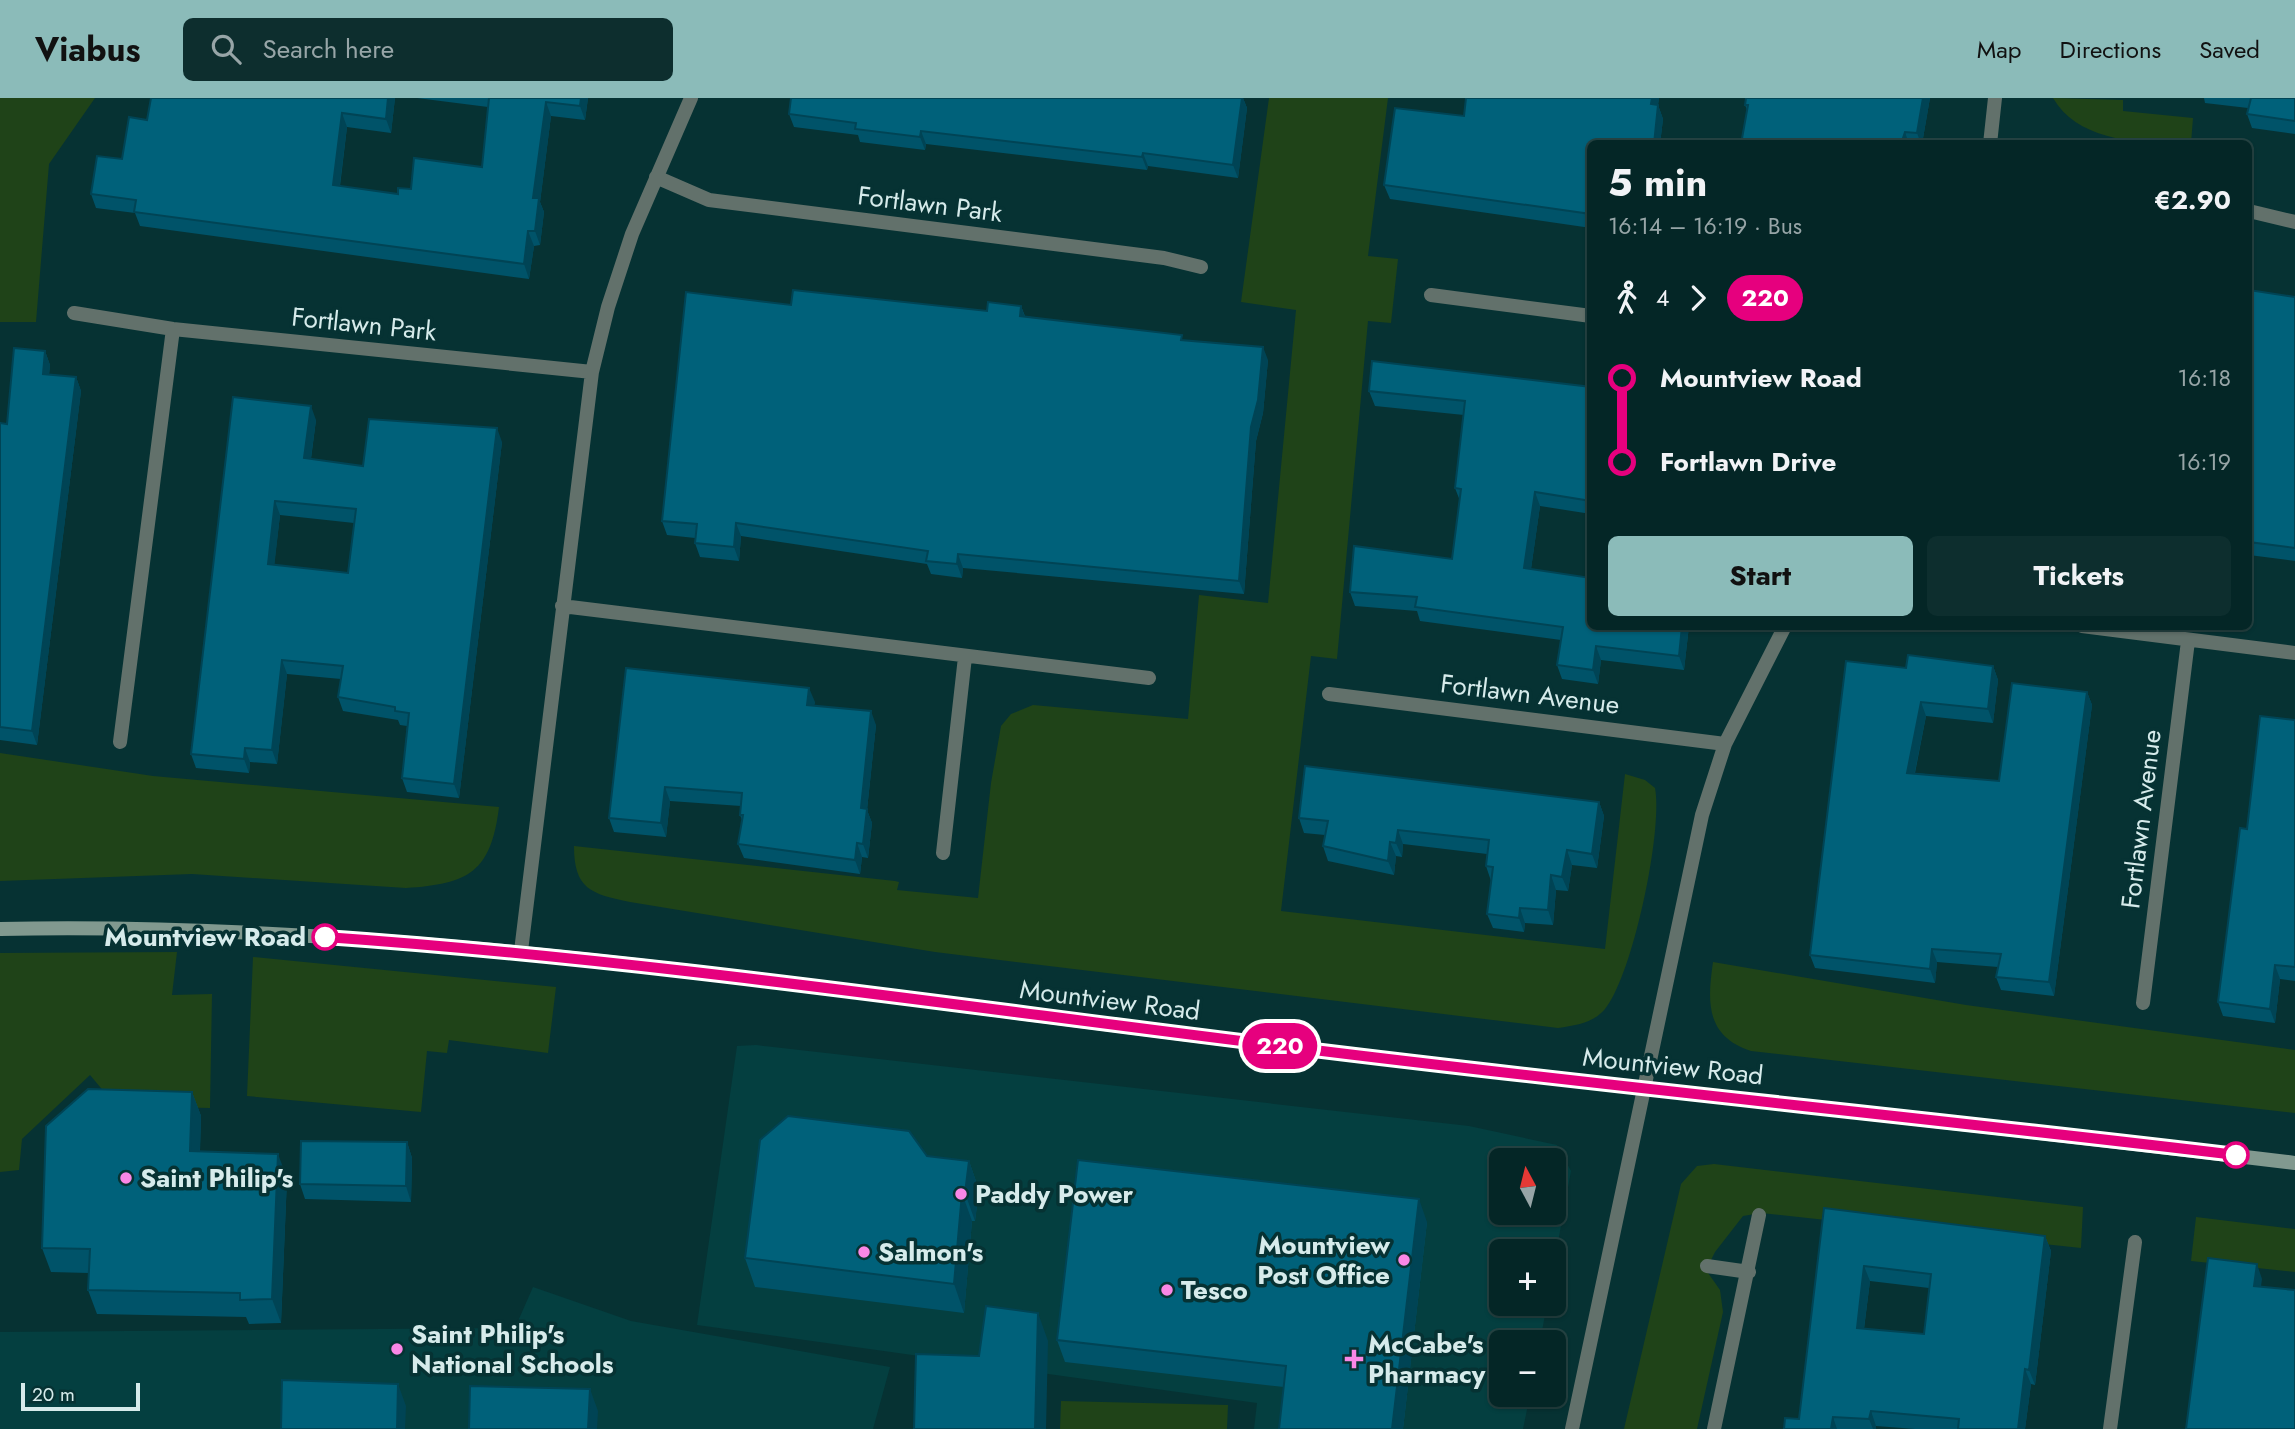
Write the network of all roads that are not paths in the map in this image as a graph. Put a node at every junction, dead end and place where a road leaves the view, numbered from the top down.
1 (691, 98) edge
2 (1995, 98) edge
3 (1990, 140) edge
4 (656, 177) junction
5 (2252, 212) edge
6 (2295, 222) edge
7 (1202, 267) dead end
8 (1431, 295) dead end
9 (74, 313) dead end
10 (1587, 315) edge
11 (173, 329) junction
12 (592, 372) junction
13 (562, 606) junction
14 (1783, 630) edge
15 (2111, 630) edge
16 (2189, 641) junction
17 (2295, 653) edge
18 (965, 657) junction
19 (1149, 678) dead end
20 (1329, 694) dead end
21 (120, 742) dead end
22 (1725, 744) junction
23 (943, 853) dead end
24 (0, 929) edge
25 (521, 951) junction
26 (2143, 1003) dead end
27 (1645, 1087) junction
28 (2295, 1163) edge
29 (1759, 1215) dead end
30 (2135, 1242) dead end
31 (1707, 1266) dead end
32 (1749, 1272) junction
33 (1572, 1429) edge
34 (1714, 1429) edge
35 (2110, 1429) edge

1 - 4 street
2 - 3 street
4 - 7 street, Fortlawn Park
4 - 12 street
5 - 6 street
8 - 10 street
9 - 11 street, Fortlawn Park
11 - 12 street, Fortlawn Park
11 - 21 street
12 - 13 street
13 - 18 street
13 - 25 street
14 - 22 street
15 - 16 street
16 - 17 street
16 - 26 street, Fortlawn Avenue
18 - 19 street
18 - 23 street
20 - 22 street, Fortlawn Avenue
22 - 27 street
24 - 25 street, Mountview Road
25 - 27 street, Mountview Road
27 - 28 street, Mountview Road
27 - 33 street
29 - 32 street
30 - 35 street
31 - 32 street
32 - 34 street

